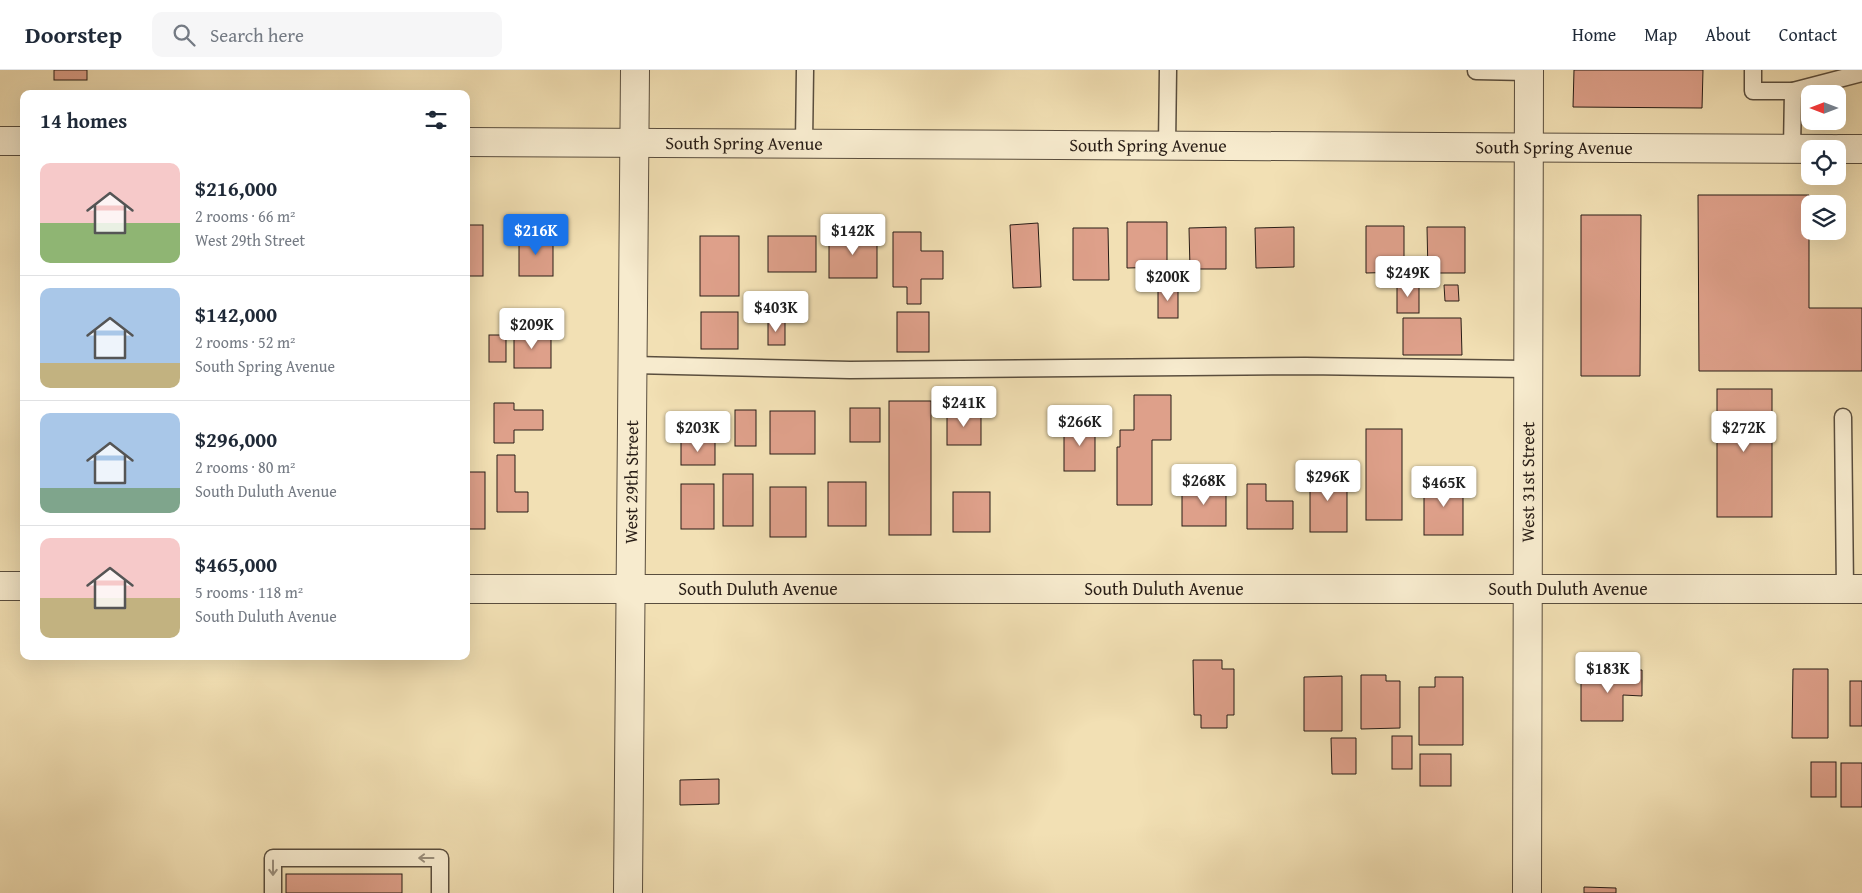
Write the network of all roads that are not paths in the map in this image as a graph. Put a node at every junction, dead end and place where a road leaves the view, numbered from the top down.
1 (635, 70) edge
2 (805, 70) edge
3 (1168, 70) edge
4 (1753, 70) edge
5 (1476, 71) dead end
6 (1529, 71) edge
7 (1862, 72) edge
8 (1793, 91) junction
9 (0, 141) edge
10 (20, 141) edge
11 (470, 142) edge
12 (634, 142) junction
13 (804, 143) junction
14 (1167, 146) junction
15 (1529, 148) junction
16 (1792, 149) junction
17 (1801, 149) edge
18 (1846, 149) edge
19 (1862, 149) edge
20 (633, 365) junction
21 (1529, 369) junction
22 (1843, 417) dead end
23 (0, 586) edge
24 (20, 586) edge
25 (470, 589) edge
26 (1854, 589) edge
27 (631, 590) junction
28 (1528, 590) junction
29 (273, 893) edge
30 (440, 893) edge
31 (628, 893) edge
32 (1527, 893) edge

1 - 12 street, West 29th Street
2 - 13 lane
3 - 14 lane
4 - 8 lane
5 - 6 lane
6 - 15 street, West 31st Street
7 - 8 lane
8 - 16 lane
9 - 10 street
11 - 12 street, South Spring Avenue
12 - 13 street, South Spring Avenue
12 - 20 street, West 29th Street
13 - 14 street, South Spring Avenue
14 - 15 street, South Spring Avenue
15 - 16 street, South Spring Avenue
15 - 21 street, West 31st Street
16 - 17 street, South Spring Avenue
18 - 19 street
20 - 21 lane
20 - 27 street, West 29th Street
21 - 28 street, West 31st Street
22 - 26 lane
23 - 24 street
25 - 27 street, South Duluth Avenue
26 - 28 street, South Duluth Avenue
27 - 28 street, South Duluth Avenue
27 - 31 street, West 29th Street
28 - 32 street, West 31st Street
30 -> 29 lane

